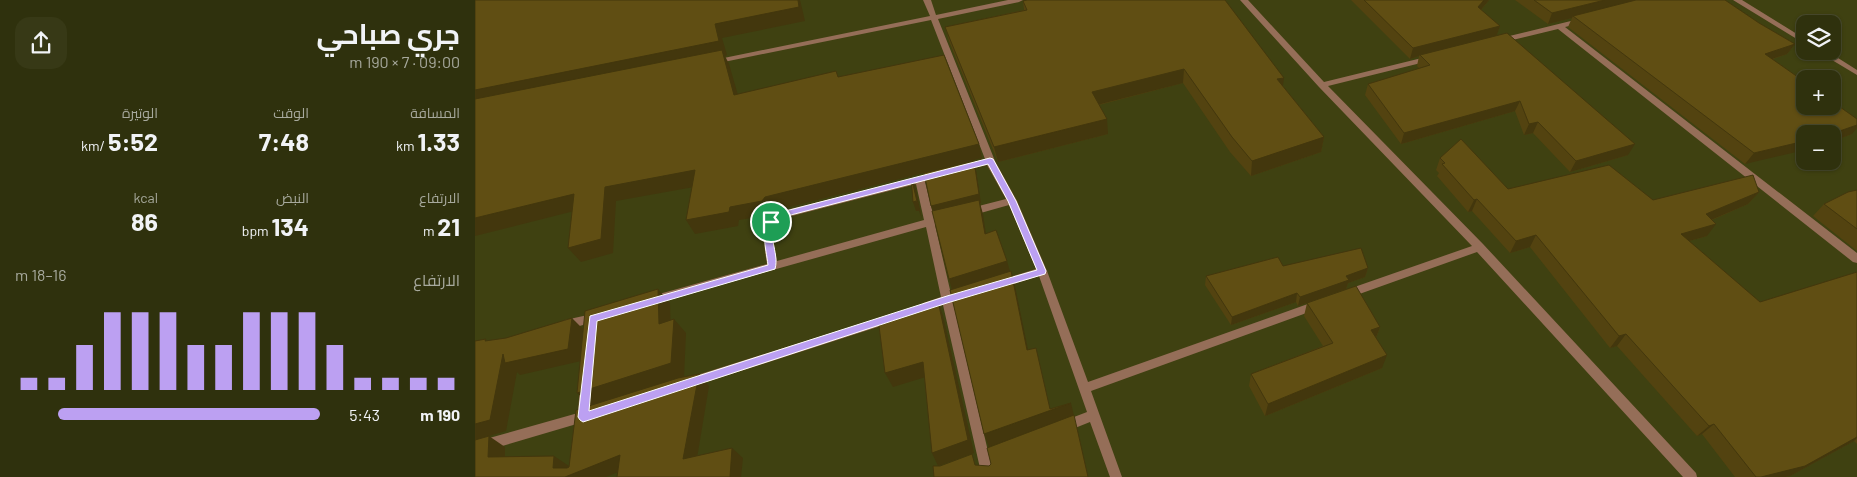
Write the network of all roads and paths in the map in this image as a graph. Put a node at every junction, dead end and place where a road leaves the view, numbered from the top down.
1 (927, 0) edge
2 (1019, 0) edge
3 (1244, 0) edge
4 (1737, 0) edge
5 (933, 17) junction
6 (1595, 17) edge
7 (1559, 26) junction
8 (1796, 36) edge
9 (1493, 43) edge
10 (1436, 57) edge
11 (1836, 60) edge
12 (709, 63) edge
13 (1857, 73) edge
14 (1322, 85) junction
15 (990, 161) junction
16 (955, 170) edge
17 (938, 175) edge
18 (920, 180) junction
19 (1012, 201) junction
20 (929, 222) junction
21 (1479, 247) junction
22 (1857, 259) edge
23 (773, 267) junction
24 (1042, 271) junction
25 (994, 286) edge
26 (975, 291) edge
27 (947, 300) junction
28 (639, 304) edge
29 (919, 309) edge
30 (611, 313) edge
31 (900, 315) edge
32 (557, 327) edge
33 (587, 371) edge
34 (677, 387) edge
35 (1085, 388) junction
36 (602, 411) edge
37 (1095, 415) junction
38 (583, 417) junction
39 (1057, 429) edge
40 (581, 434) edge
41 (475, 448) edge
42 (988, 477) edge
43 (1116, 477) edge
44 (1691, 477) edge

1 - 5 street
2 - 5 street
3 - 14 street
4 - 8 street
5 - 12 street
5 - 15 street
6 - 7 street
7 - 9 street
7 - 22 street
10 - 14 street
11 - 13 street
14 - 21 street
15 - 16 street
15 - 19 street
17 - 18 street
18 - 20 street
18 - 23 street
19 - 20 street
19 - 24 street
20 - 23 street
20 - 27 street
21 - 35 street
21 - 44 street
23 - 28 street
24 - 25 street
24 - 35 street
26 - 27 street
27 - 29 street
27 - 42 street
30 - 32 street
31 - 34 street
33 - 38 street
35 - 37 street
36 - 38 street
37 - 39 street
37 - 43 street
38 - 40 street
38 - 41 street

